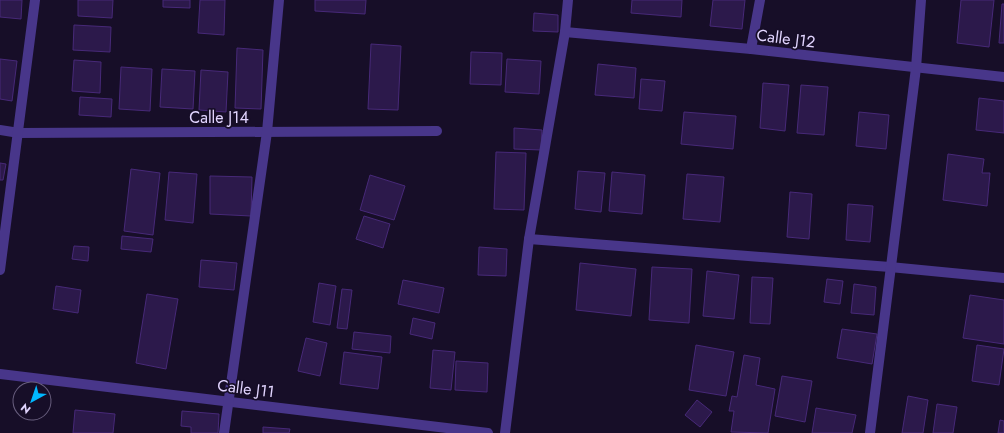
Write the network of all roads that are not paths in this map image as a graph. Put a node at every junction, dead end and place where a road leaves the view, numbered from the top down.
1 (35, 0) edge
2 (279, 0) edge
3 (568, 0) edge
4 (760, 0) edge
5 (922, 0) edge
6 (565, 32) junction
7 (751, 49) junction
8 (916, 68) junction
9 (1004, 77) edge
10 (0, 130) edge
11 (437, 131) dead end
12 (267, 132) junction
13 (19, 133) junction
14 (529, 239) junction
15 (890, 267) junction
16 (0, 270) edge
17 (1004, 278) edge
18 (0, 374) edge
19 (228, 401) junction
20 (224, 433) edge
21 (488, 433) edge
22 (505, 433) edge
23 (870, 433) edge

1 - 13 street
2 - 12 street
3 - 6 street
4 - 7 street
5 - 8 street
6 - 7 street, Calle J12
6 - 14 street
7 - 8 street, Calle J12
8 - 9 street, Calle J12
8 - 15 street
10 - 13 street, Calle J14
11 - 12 street, Calle J14
12 - 13 street, Calle J14
12 - 19 street
13 - 16 street
14 - 15 street
14 - 22 street
15 - 17 street
15 - 23 street
18 - 19 street, Calle J11
19 - 20 street
19 - 21 street, Calle J11

